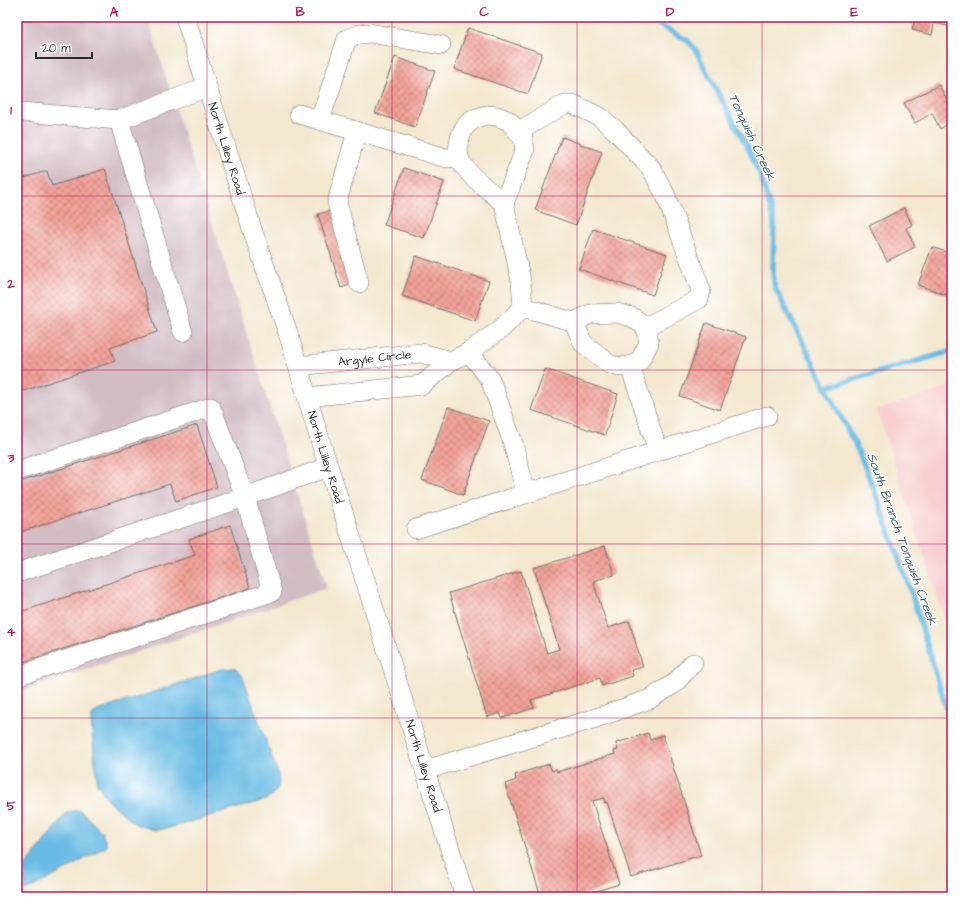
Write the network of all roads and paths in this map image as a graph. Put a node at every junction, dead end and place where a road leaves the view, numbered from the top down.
1 (185, 17) edge
2 (441, 45) dead end
3 (207, 87) junction
4 (17, 113) edge
5 (299, 114) dead end
6 (119, 120) junction
7 (320, 120) junction
8 (357, 131) junction
9 (519, 131) junction
10 (459, 158) junction
11 (504, 203) junction
12 (359, 283) dead end
13 (523, 307) junction
14 (574, 322) junction
15 (646, 327) junction
16 (183, 332) dead end
17 (469, 352) junction
18 (451, 361) junction
19 (298, 366) junction
20 (630, 366) junction
21 (307, 397) junction
22 (767, 416) dead end
23 (658, 451) junction
24 (328, 467) junction
25 (17, 471) edge
26 (526, 493) junction
27 (245, 497) junction
28 (416, 529) dead end
29 (17, 574) edge
30 (692, 663) dead end
31 (17, 676) edge
32 (425, 770) junction
33 (465, 897) edge

1 - 3 street, North Lilley Road
2 - 7 street
3 - 6 street
3 - 19 street, North Lilley Road
4 - 6 street
5 - 7 street
6 - 16 street
7 - 8 street
8 - 10 street
8 - 12 street
9 - 10 street
9 - 11 street
9 - 15 street
10 - 11 street
11 - 13 street
13 - 14 street
13 - 17 street
14 - 15 street
14 - 20 street
15 - 20 street
17 - 18 street
17 - 26 street
18 - 19 street, Argyle Circle
18 - 21 street
19 - 21 street, North Lilley Road
20 - 23 street
21 - 24 street, North Lilley Road
22 - 23 street
23 - 26 street
24 - 27 street
24 - 32 street, North Lilley Road
25 - 27 street
26 - 28 street
27 - 29 street
27 - 31 street
30 - 32 street
32 - 33 street, North Lilley Road

